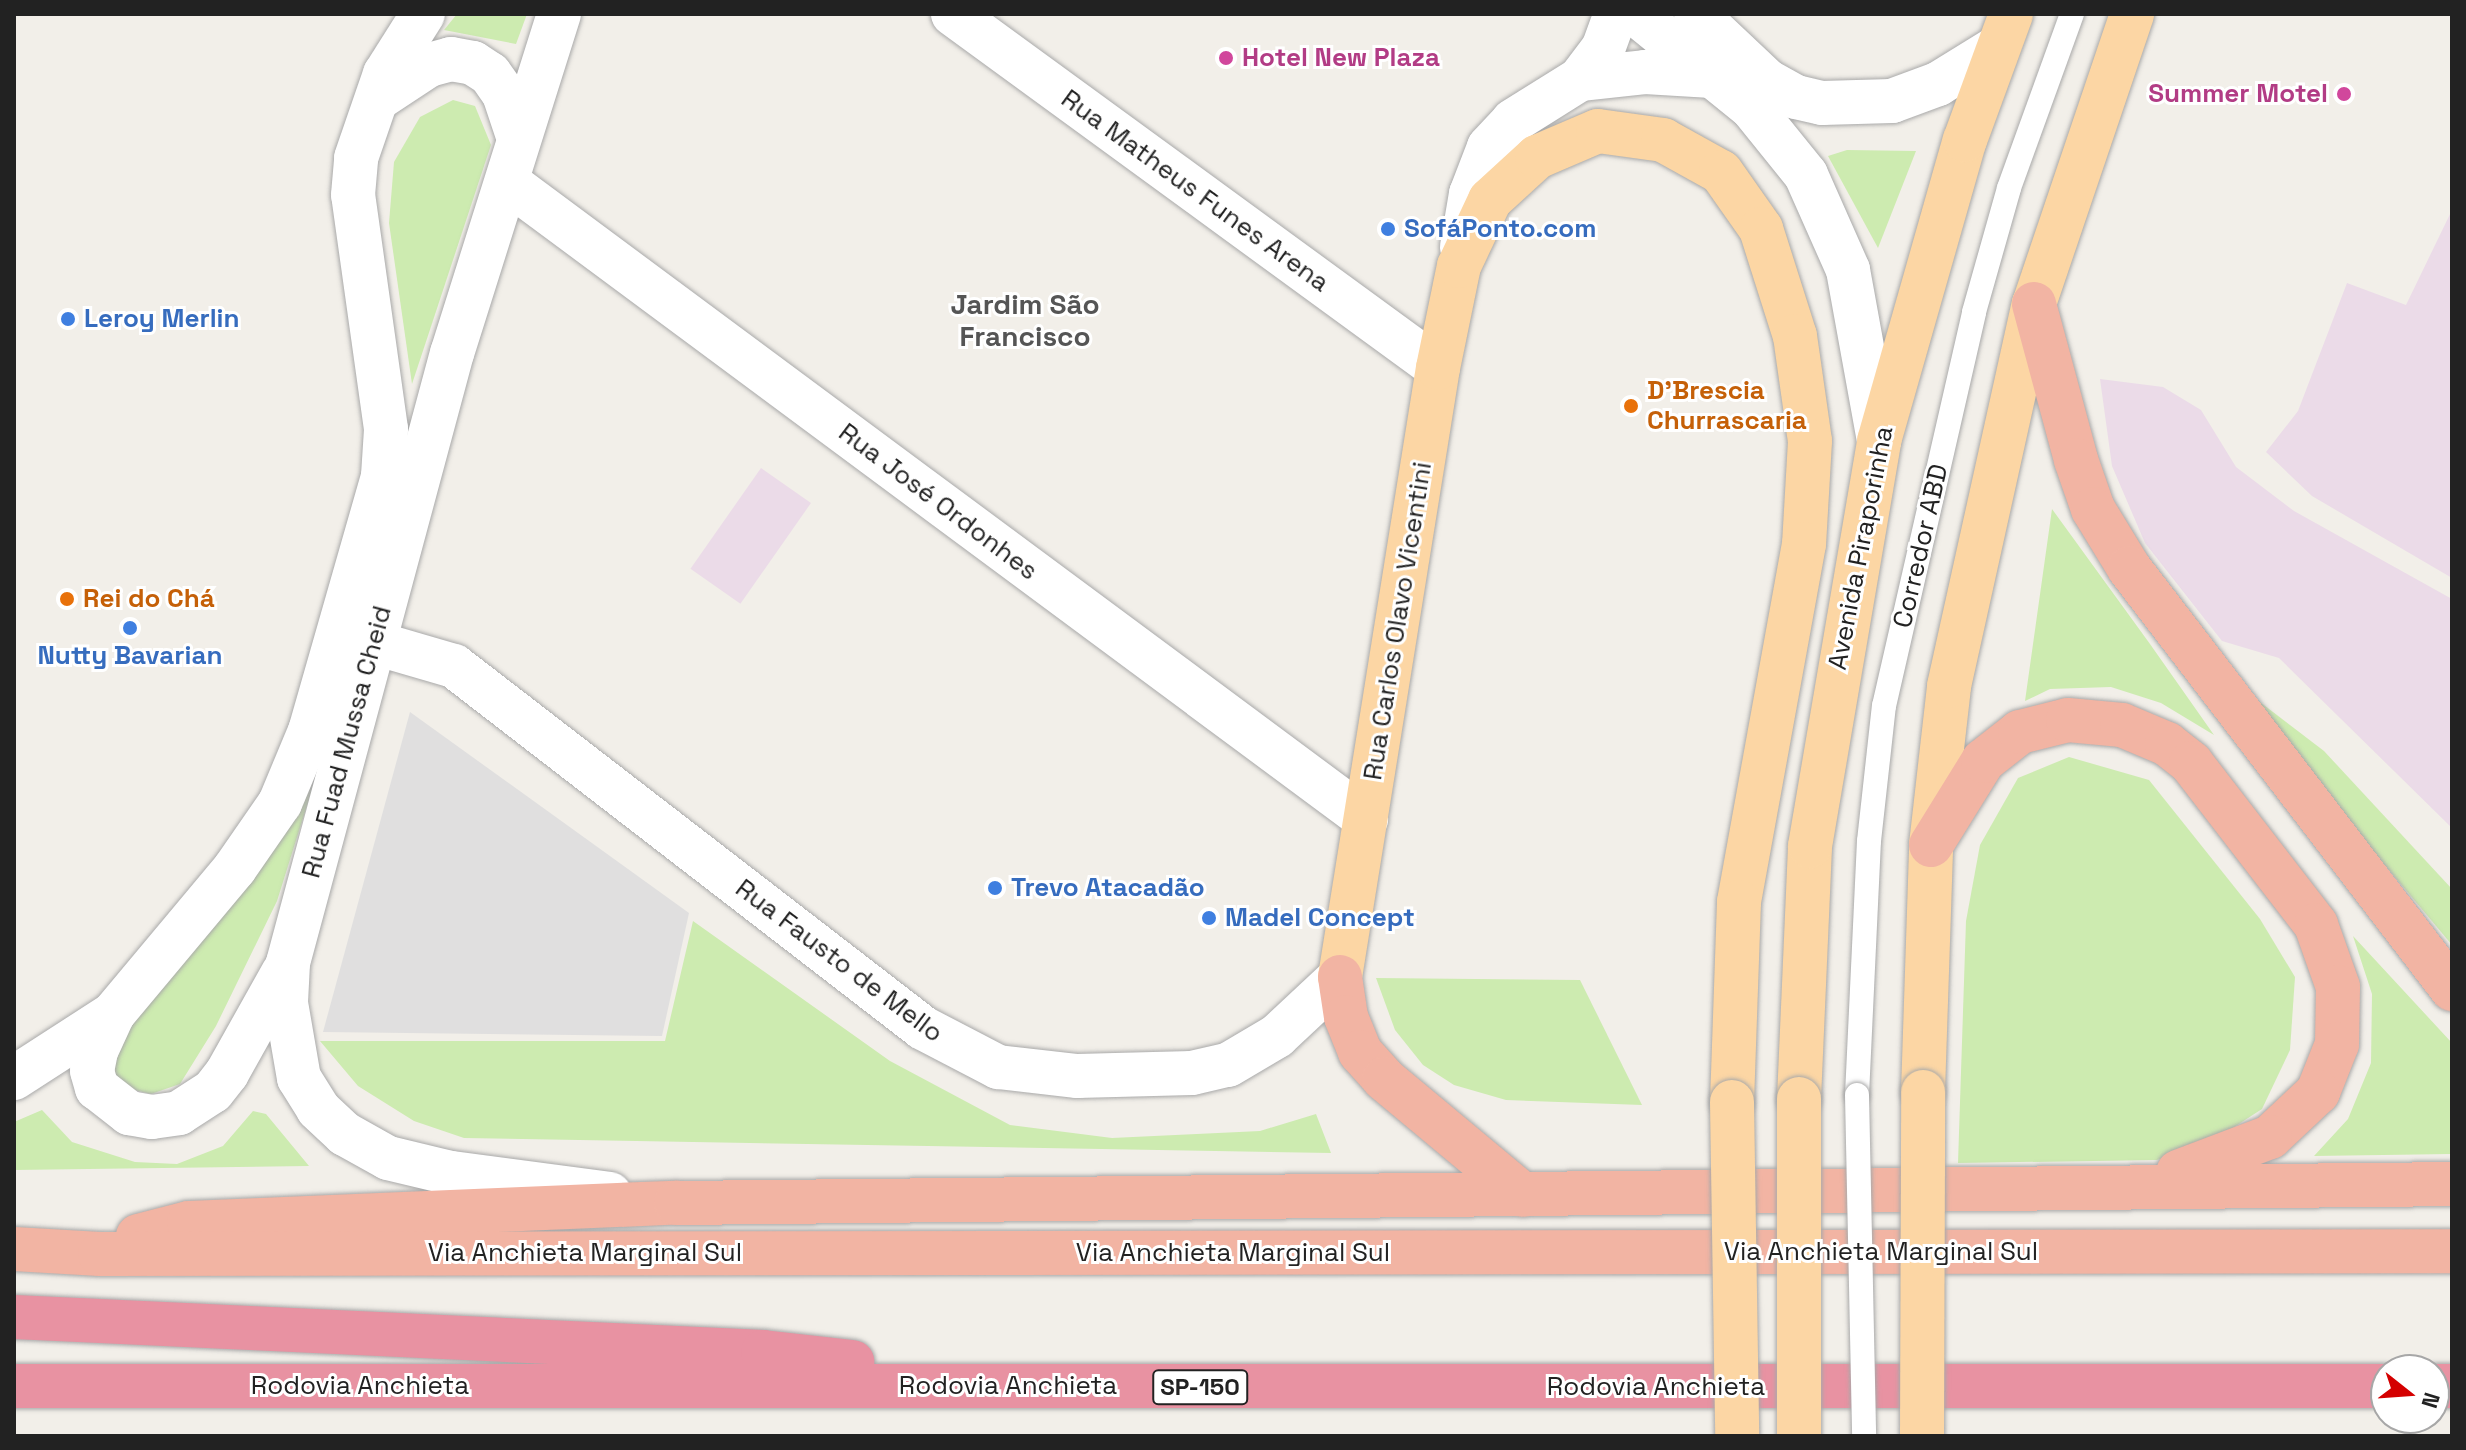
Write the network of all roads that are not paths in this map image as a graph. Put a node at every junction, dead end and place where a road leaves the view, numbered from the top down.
1 (423, 14) edge
2 (559, 14) edge
3 (953, 14) edge
4 (1616, 14) edge
5 (1636, 14) edge
6 (1696, 14) edge
7 (2072, 14) edge
8 (2132, 14) edge
9 (2004, 31) edge
10 (1712, 76) junction
11 (1580, 79) junction
12 (372, 104) junction
13 (519, 139) junction
14 (510, 184) junction
15 (1459, 266) junction
16 (2034, 304) junction
17 (1438, 368) junction
18 (1879, 441) junction
19 (375, 643) junction
20 (1773, 715) junction
21 (1366, 819) junction
22 (1931, 845) junction
23 (288, 963) junction
24 (1340, 977) junction
25 (2452, 989) edge
26 (113, 1014) junction
27 (14, 1078) edge
28 (2138, 1184) junction
29 (2452, 1184) edge
30 (1523, 1195) junction
31 (676, 1203) junction
32 (14, 1249) edge
33 (2452, 1251) edge
34 (100, 1254) junction
35 (14, 1317) edge
36 (14, 1386) edge
37 (1081, 1386) junction
38 (2370, 1386) edge
39 (1737, 1436) edge
40 (1799, 1436) edge
41 (1864, 1436) edge
42 (1922, 1436) edge

1 - 12 street, Rua Fuad Mussa Cheid
2 - 13 street, Rua Fuad Mussa Cheid
3 - 17 street, Rua Matheus Funes Arena
4 - 11 street, Rua Carlos Olavo Vicentini
5 - 10 street
6 - 9 street
7 - 41 lane, Corredor ABD, bridge
8 - 16 main road
9 - 18 main road, Avenida Piraporinha
10 - 11 street
10 - 18 street
11 - 15 street, Rua Carlos Olavo Vicentini
12 - 13 street
12 - 26 street, Rua Fuad Mussa Cheid
13 - 14 street, Rua Fuad Mussa Cheid
14 - 19 street, Rua Fuad Mussa Cheid
14 - 21 street, Rua José Ordonhes
15 - 17 main road, Rua Carlos Olavo Vicentini
15 - 20 main road, Rua Carlos Olavo Vicentini
16 - 22 main road
16 - 25 highway
17 - 21 main road, Rua Carlos Olavo Vicentini
18 - 20 main road
18 - 40 main road, Avenida Piraporinha, bridge
19 - 23 street, Rua Fuad Mussa Cheid
19 - 24 street, Rua Fausto de Mello
20 - 39 main road, bridge
21 - 24 main road, Rua Carlos Olavo Vicentini
22 - 28 highway
22 - 42 main road, bridge
23 - 26 street
23 - 31 street, Rua Fuad Mussa Cheid
24 - 30 highway
26 - 27 street, Rua Fuad Mussa Cheid
28 - 29 highway
28 - 30 highway
30 - 31 highway
31 - 34 highway
32 - 34 highway, Via Anchieta Marginal Sul
33 - 34 highway, Via Anchieta Marginal Sul
35 - 37 highway
36 - 37 highway, Rodovia Anchieta / SP-150
37 - 38 highway, Rodovia Anchieta / SP-150

